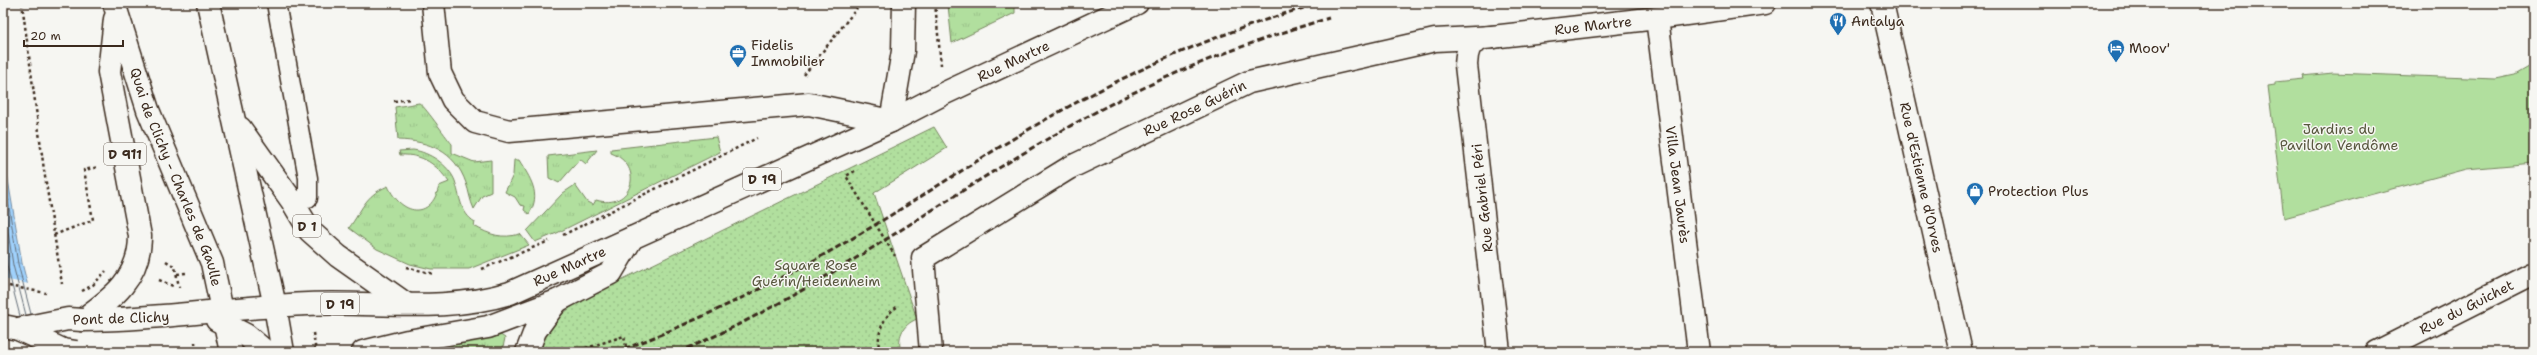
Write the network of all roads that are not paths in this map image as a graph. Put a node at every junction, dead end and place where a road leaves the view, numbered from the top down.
1 (208, 3) edge
2 (276, 3) edge
3 (433, 3) edge
4 (904, 3) edge
5 (1137, 3) edge
6 (1764, 3) edge
7 (1882, 3) edge
8 (115, 6) edge
9 (1657, 18) junction
10 (1494, 37) junction
11 (1470, 45) joint
12 (891, 121) junction
13 (236, 122) junction
14 (292, 201) junction
15 (632, 238) junction
16 (2534, 273) edge
17 (558, 301) junction
18 (406, 304) junction
19 (275, 306) junction
20 (218, 316) junction
21 (82, 320) junction
22 (11, 328) edge
23 (232, 346) edge
24 (76, 352) edge
25 (266, 352) edge
26 (283, 352) edge
27 (363, 352) edge
28 (527, 352) edge
29 (931, 352) edge
30 (1499, 352) edge
31 (1699, 352) edge
32 (1961, 352) edge
33 (2377, 352) edge

1 - 13 main road, D 1
2 - 14 lane
3 - 12 main road
4 - 12 main road
5 - 12 main road, Rue Martre / D 19
6 - 9 main road, Rue Martre
7 - 32 main road, Rue d'Estienne d'Orves
8 - 20 main road, Quai de Clichy - Charles de Gaulle
8 - 21 main road, D 911
9 - 10 main road, Rue Martre
9 - 31 main road, Villa Jean Jaurès
10 - 11 main road, Rue Martre
10 - 29 main road, Rue Rose Guérin
11 - 30 main road, Rue Gabriel Péri
12 - 15 main road, Rue Martre / D 19
13 - 14 main road, D 1
13 - 19 main road, D 1
14 - 18 main road, D 1
15 - 17 main road
15 - 18 main road, Rue Martre / D 19
16 - 33 main road, Rue du Guichet
17 - 27 main road
17 - 28 main road
18 - 19 main road, Rue Martre / D 19
19 - 20 main road, Rue Martre / D 19
19 - 23 main road
19 - 26 main road, D 1
20 - 21 main road, Pont de Clichy / D 19
20 - 23 main road, Quai de Clichy - Charles de Gaulle
21 - 22 main road, Pont de Clichy / D 19, bridge
22 - 24 main road, Pont de Clichy, bridge
23 - 25 main road

